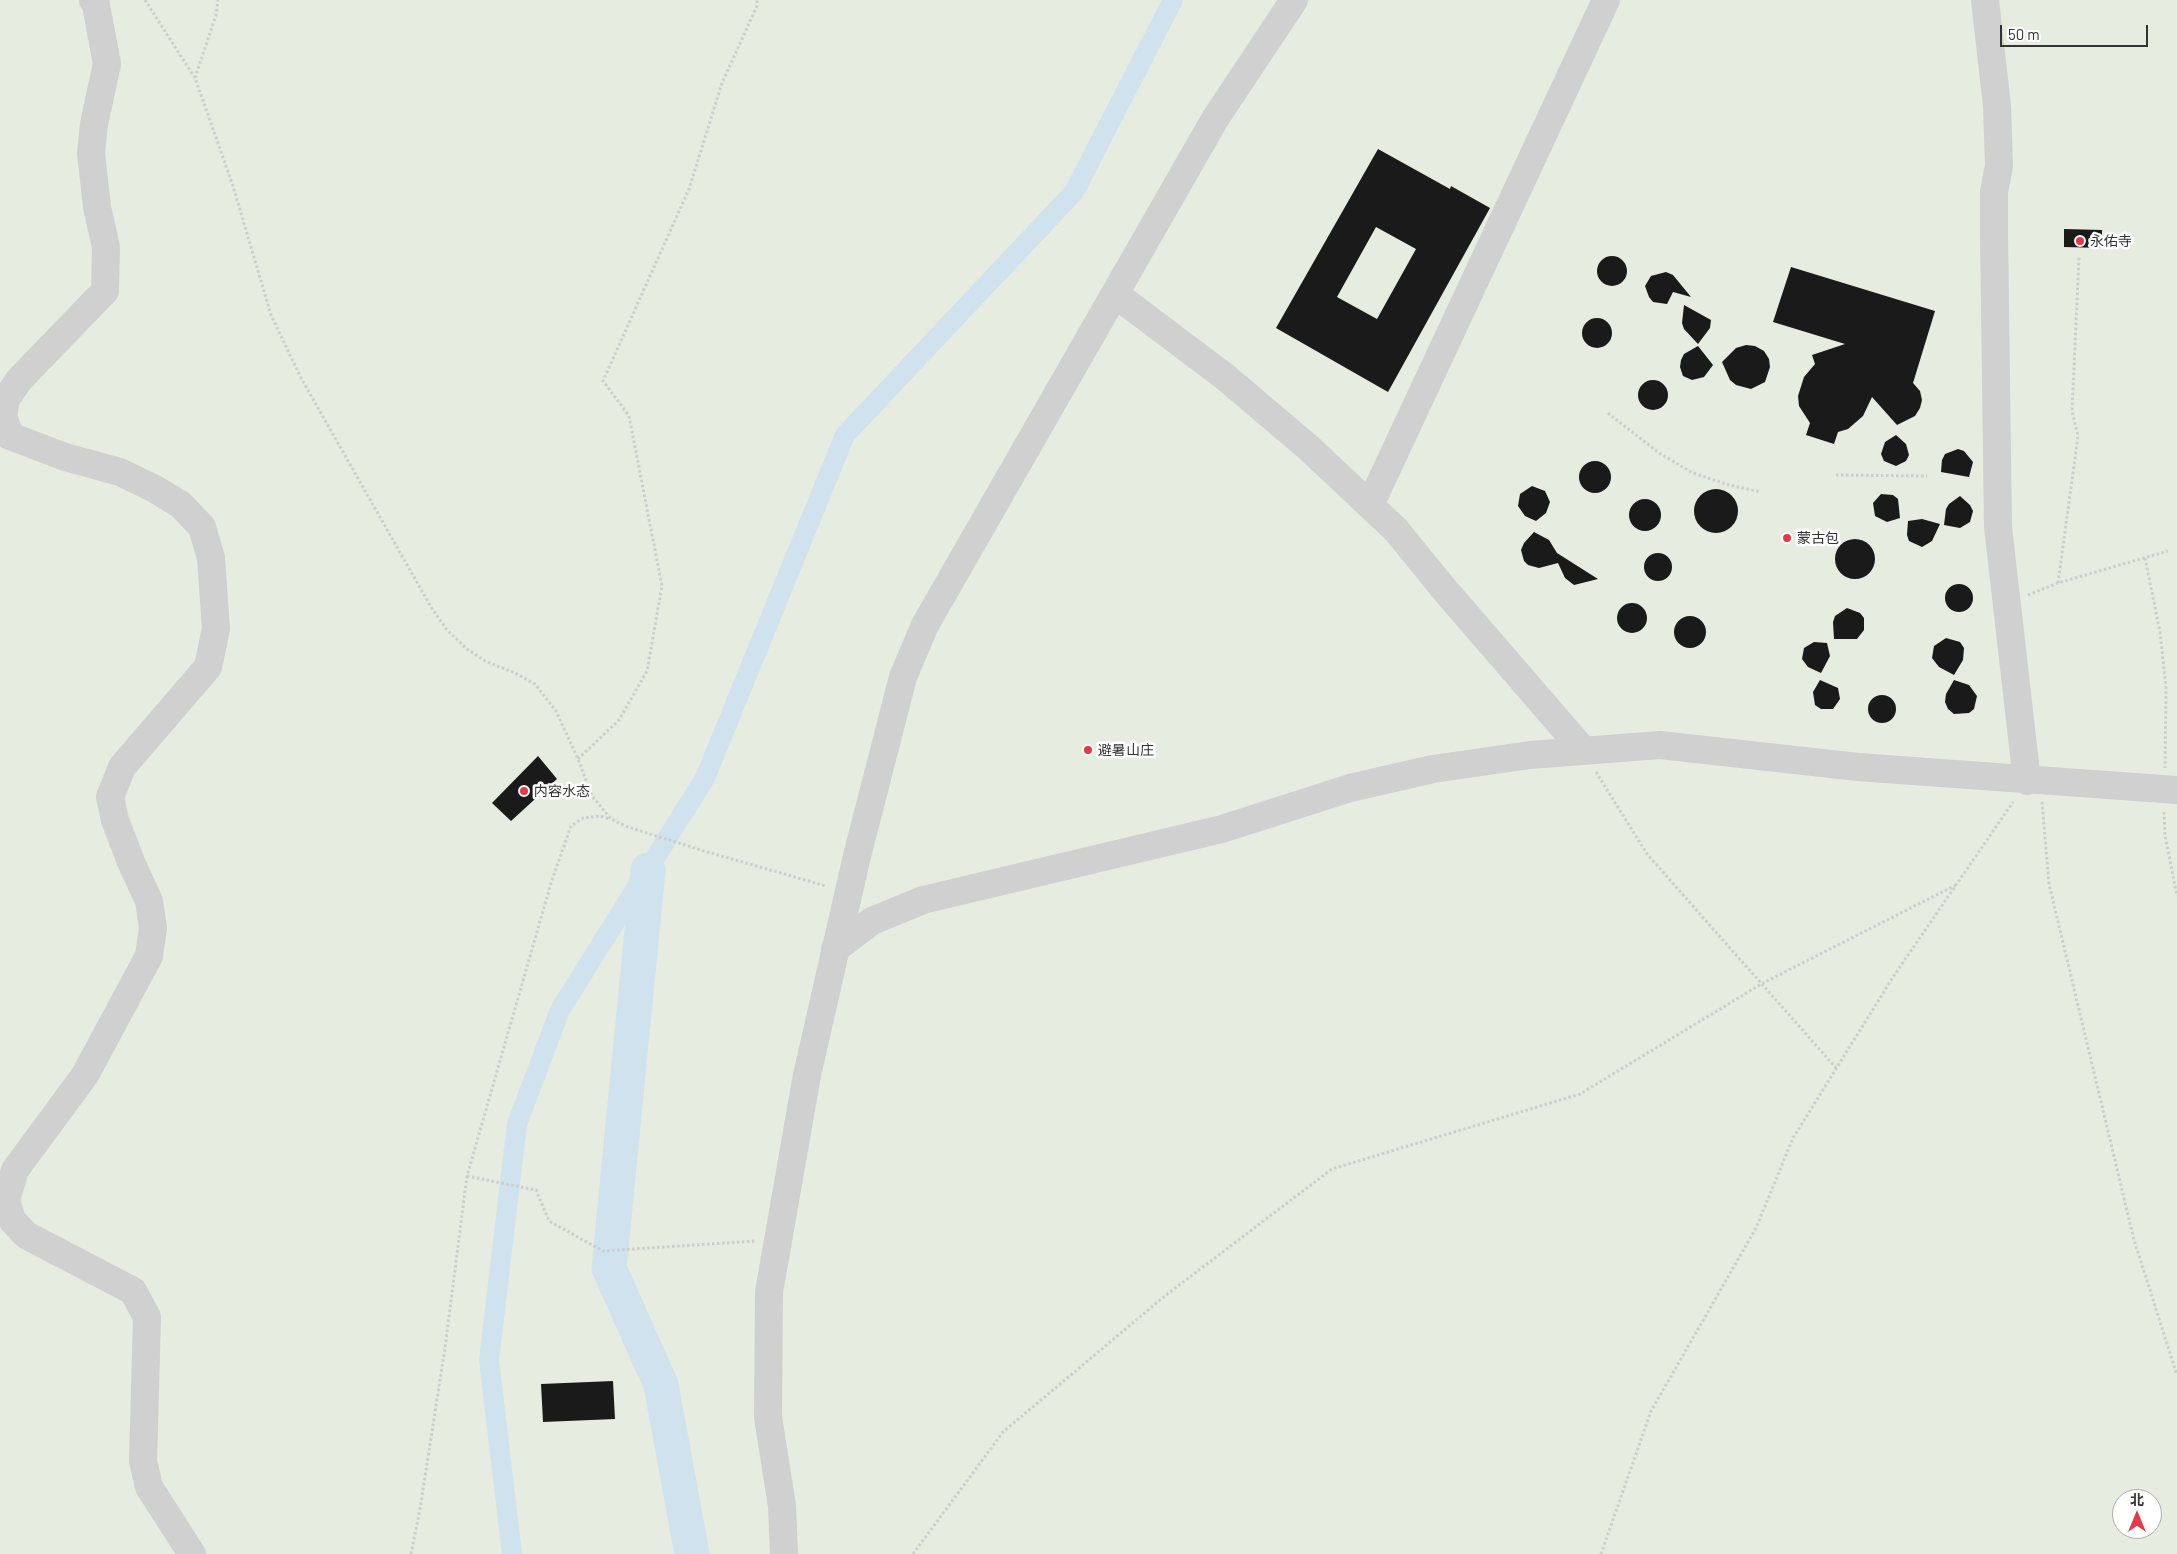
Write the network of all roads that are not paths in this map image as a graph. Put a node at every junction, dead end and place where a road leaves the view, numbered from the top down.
1 (93, 0) edge
2 (1294, 0) edge
3 (1606, 0) edge
4 (1986, 0) edge
5 (1115, 294) junction
6 (1370, 505) junction
7 (1583, 750) junction
8 (2034, 781) junction
9 (2171, 790) edge
10 (835, 949) junction
11 (192, 1554) edge
12 (784, 1554) edge

1 - 11 lane
2 - 5 lane
3 - 6 lane
4 - 8 lane
5 - 6 lane
5 - 10 lane
6 - 7 lane
7 - 8 lane
7 - 10 lane
8 - 9 lane
10 - 12 lane

